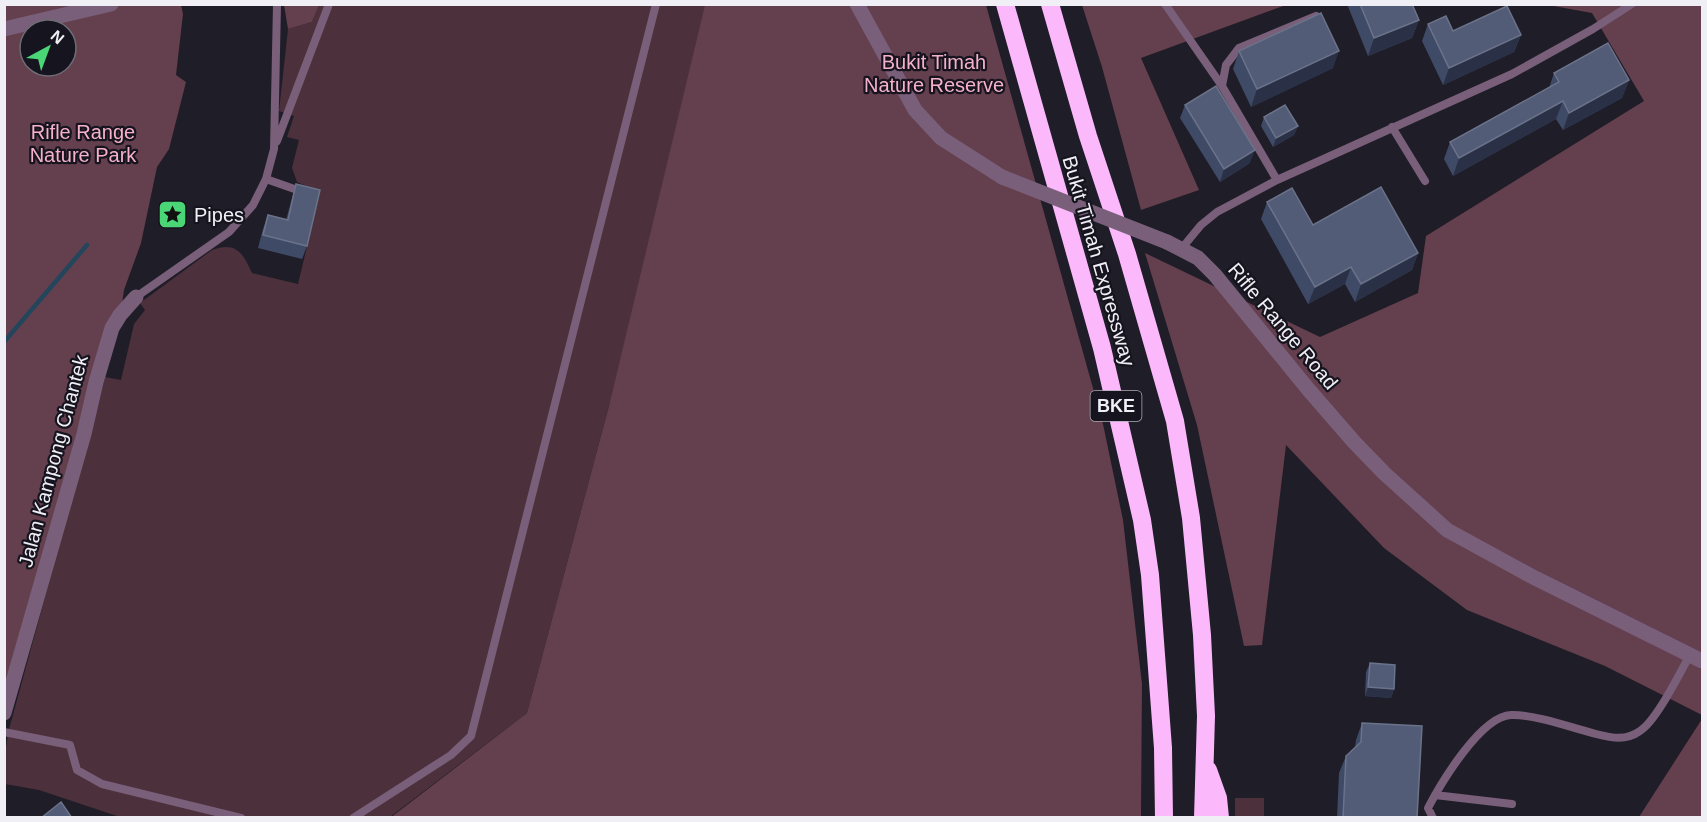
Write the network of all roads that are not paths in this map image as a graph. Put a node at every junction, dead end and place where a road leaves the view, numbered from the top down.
1 (111, 4) edge
2 (278, 4) edge
3 (329, 4) edge
4 (656, 4) edge
5 (857, 4) edge
6 (1005, 4) edge
7 (1050, 4) edge
8 (1165, 4) edge
9 (1632, 4) edge
10 (1316, 16) edge
11 (4, 29) edge
12 (1222, 86) junction
13 (1392, 127) junction
14 (274, 149) junction
15 (266, 179) junction
16 (1276, 180) junction
17 (1425, 182) dead end
18 (315, 196) edge
19 (1182, 248) junction
20 (136, 297) joint
21 (1696, 658) edge
22 (4, 713) edge
23 (4, 732) edge
24 (1205, 762) junction
25 (1435, 795) junction
26 (1512, 804) dead end
27 (242, 818) edge
28 (352, 818) edge
29 (1164, 818) edge
30 (1203, 818) edge
31 (1220, 818) edge
32 (1433, 818) edge

1 - 11 street
2 - 14 lane
3 - 14 lane
4 - 28 lane
5 - 19 street, Rifle Range Road, bridge
6 - 29 highway, Bukit Timah Expressway / BKE
7 - 24 highway, Bukit Timah Expressway / BKE
8 - 12 lane
9 - 13 lane
10 - 12 lane
12 - 16 lane
13 - 16 lane
13 - 17 lane
14 - 15 lane
15 - 18 lane
15 - 20 lane
16 - 19 lane
19 - 21 street, Rifle Range Road
20 - 22 street, Jalan Kampong Chantek
21 - 25 lane
23 - 27 lane
24 - 30 highway, BKE
24 - 31 highway
25 - 26 lane
25 - 32 lane

